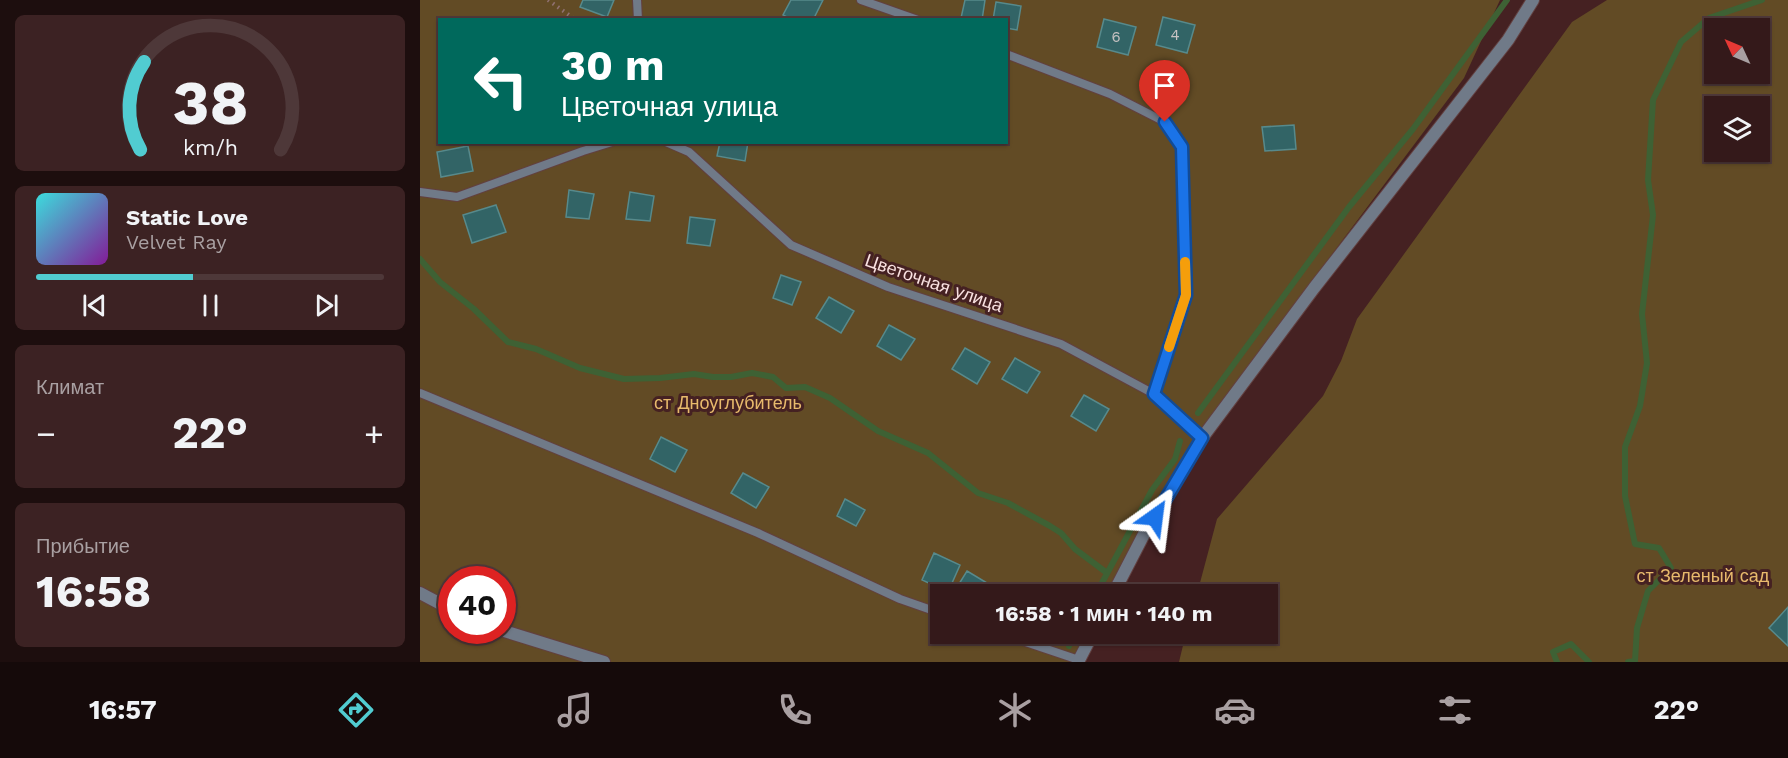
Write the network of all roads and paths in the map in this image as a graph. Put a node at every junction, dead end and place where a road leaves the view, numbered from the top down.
1 (548, 0) edge
2 (637, 0) edge
3 (861, 0) edge
4 (1533, 0) edge
5 (573, 18) edge
6 (638, 18) edge
7 (912, 18) edge
8 (1008, 55) edge
9 (606, 144) edge
10 (670, 144) edge
11 (420, 192) edge
12 (420, 393) edge
13 (1154, 394) junction
14 (1202, 438) junction
15 (1118, 584) edge
16 (420, 593) edge
17 (438, 603) edge
18 (930, 610) edge
19 (516, 635) edge
20 (1030, 644) edge
21 (1087, 644) edge
22 (1078, 661) edge
23 (604, 662) edge

1 - 5 path
2 - 6 lane
3 - 7 lane
4 - 14 street
8 - 13 lane
9 - 11 lane
10 - 13 lane, Цветочная улица
12 - 18 lane
13 - 14 lane, Цветочная улица
14 - 15 street
16 - 17 street
19 - 23 street
20 - 22 lane
21 - 22 street

